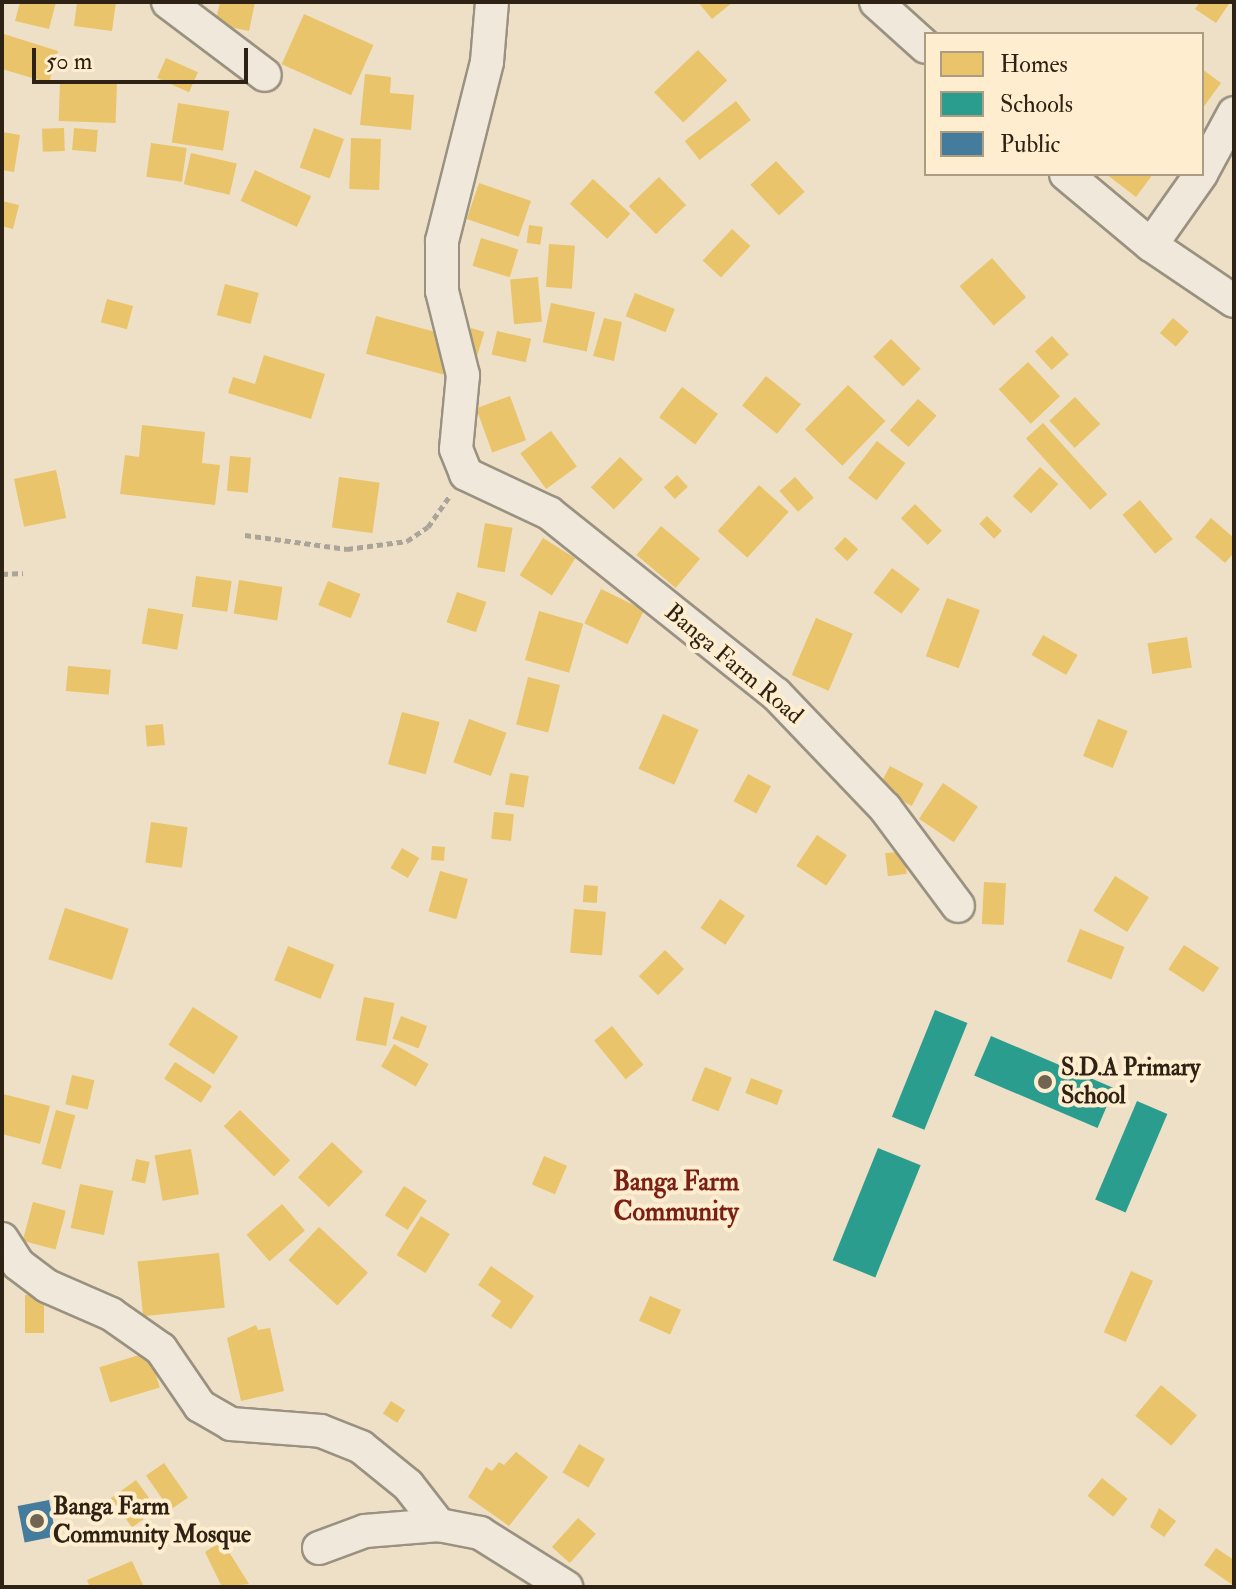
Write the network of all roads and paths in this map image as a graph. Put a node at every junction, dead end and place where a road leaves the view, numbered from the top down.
1 (168, 2) edge
2 (492, 2) edge
3 (876, 2) edge
4 (924, 45) edge
5 (265, 75) dead end
6 (1234, 113) edge
7 (1204, 168) edge
8 (1068, 176) edge
9 (1199, 176) edge
10 (1151, 245) junction
11 (1234, 301) edge
12 (466, 474) junction
13 (245, 535) dead end
14 (23, 573) dead end
15 (2, 574) edge
16 (958, 906) dead end
17 (2, 1239) edge
18 (439, 1525) junction
19 (319, 1548) dead end
20 (566, 1587) edge

1 - 5 street
2 - 12 street
3 - 4 street
6 - 7 street
8 - 10 street
9 - 10 street
10 - 11 street
12 - 13 path
12 - 16 street, Banga Farm Road
14 - 15 path
17 - 18 street
18 - 19 street
18 - 20 street

